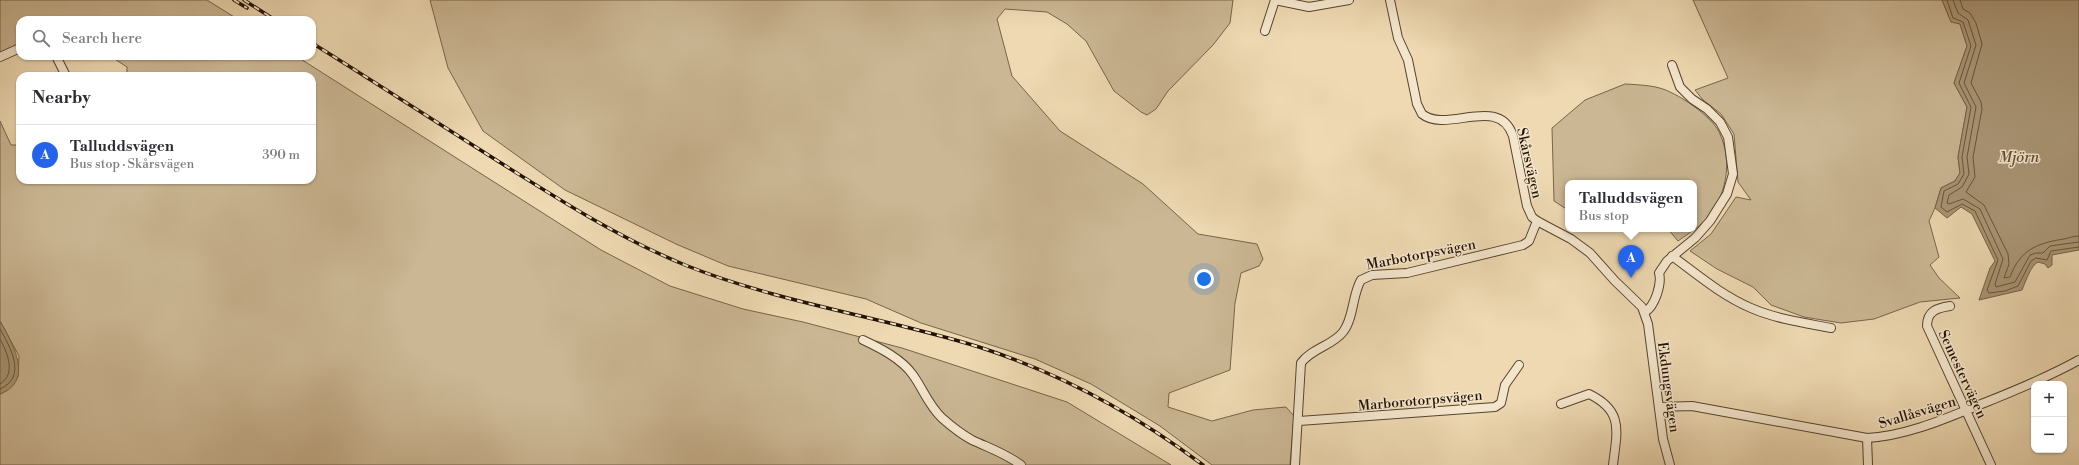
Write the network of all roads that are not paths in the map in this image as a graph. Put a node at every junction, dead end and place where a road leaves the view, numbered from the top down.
1 (1275, 0) edge
2 (1349, 0) edge
3 (1390, 0) edge
4 (1265, 31) dead end
5 (16, 50) edge
6 (0, 56) edge
7 (58, 60) edge
8 (1672, 65) dead end
9 (64, 72) edge
10 (1537, 221) junction
11 (1672, 256) junction
12 (1950, 306) dead end
13 (1645, 312) junction
14 (1831, 328) dead end
15 (863, 340) dead end
16 (2079, 360) edge
17 (1519, 366) dead end
18 (1561, 404) dead end
19 (1659, 407) junction
20 (1966, 410) junction
21 (1299, 421) junction
22 (1867, 438) junction
23 (1020, 465) edge
24 (1295, 465) edge
25 (1613, 465) edge
26 (1670, 465) edge
27 (1868, 465) edge
28 (1991, 465) edge

1 - 2 street
1 - 4 street
3 - 10 street, Skårsvägen
5 - 6 street
7 - 9 street
8 - 11 street
10 - 13 street, Skårsvägen
10 - 21 street, Marbotorpsvägen
11 - 13 street
11 - 14 street
12 - 20 street, Semestervägen
13 - 19 street, Ekdungsvägen
15 - 23 street
16 - 20 street, Svallåsvägen
17 - 21 street, Marborotorpsvägen
18 - 25 street
19 - 22 street, Svallåsvägen
19 - 26 street, Ekdungsvägen
20 - 22 street, Svallåsvägen
20 - 28 street, Semestervägen
21 - 24 street, Marbotorpsvägen
22 - 27 street

